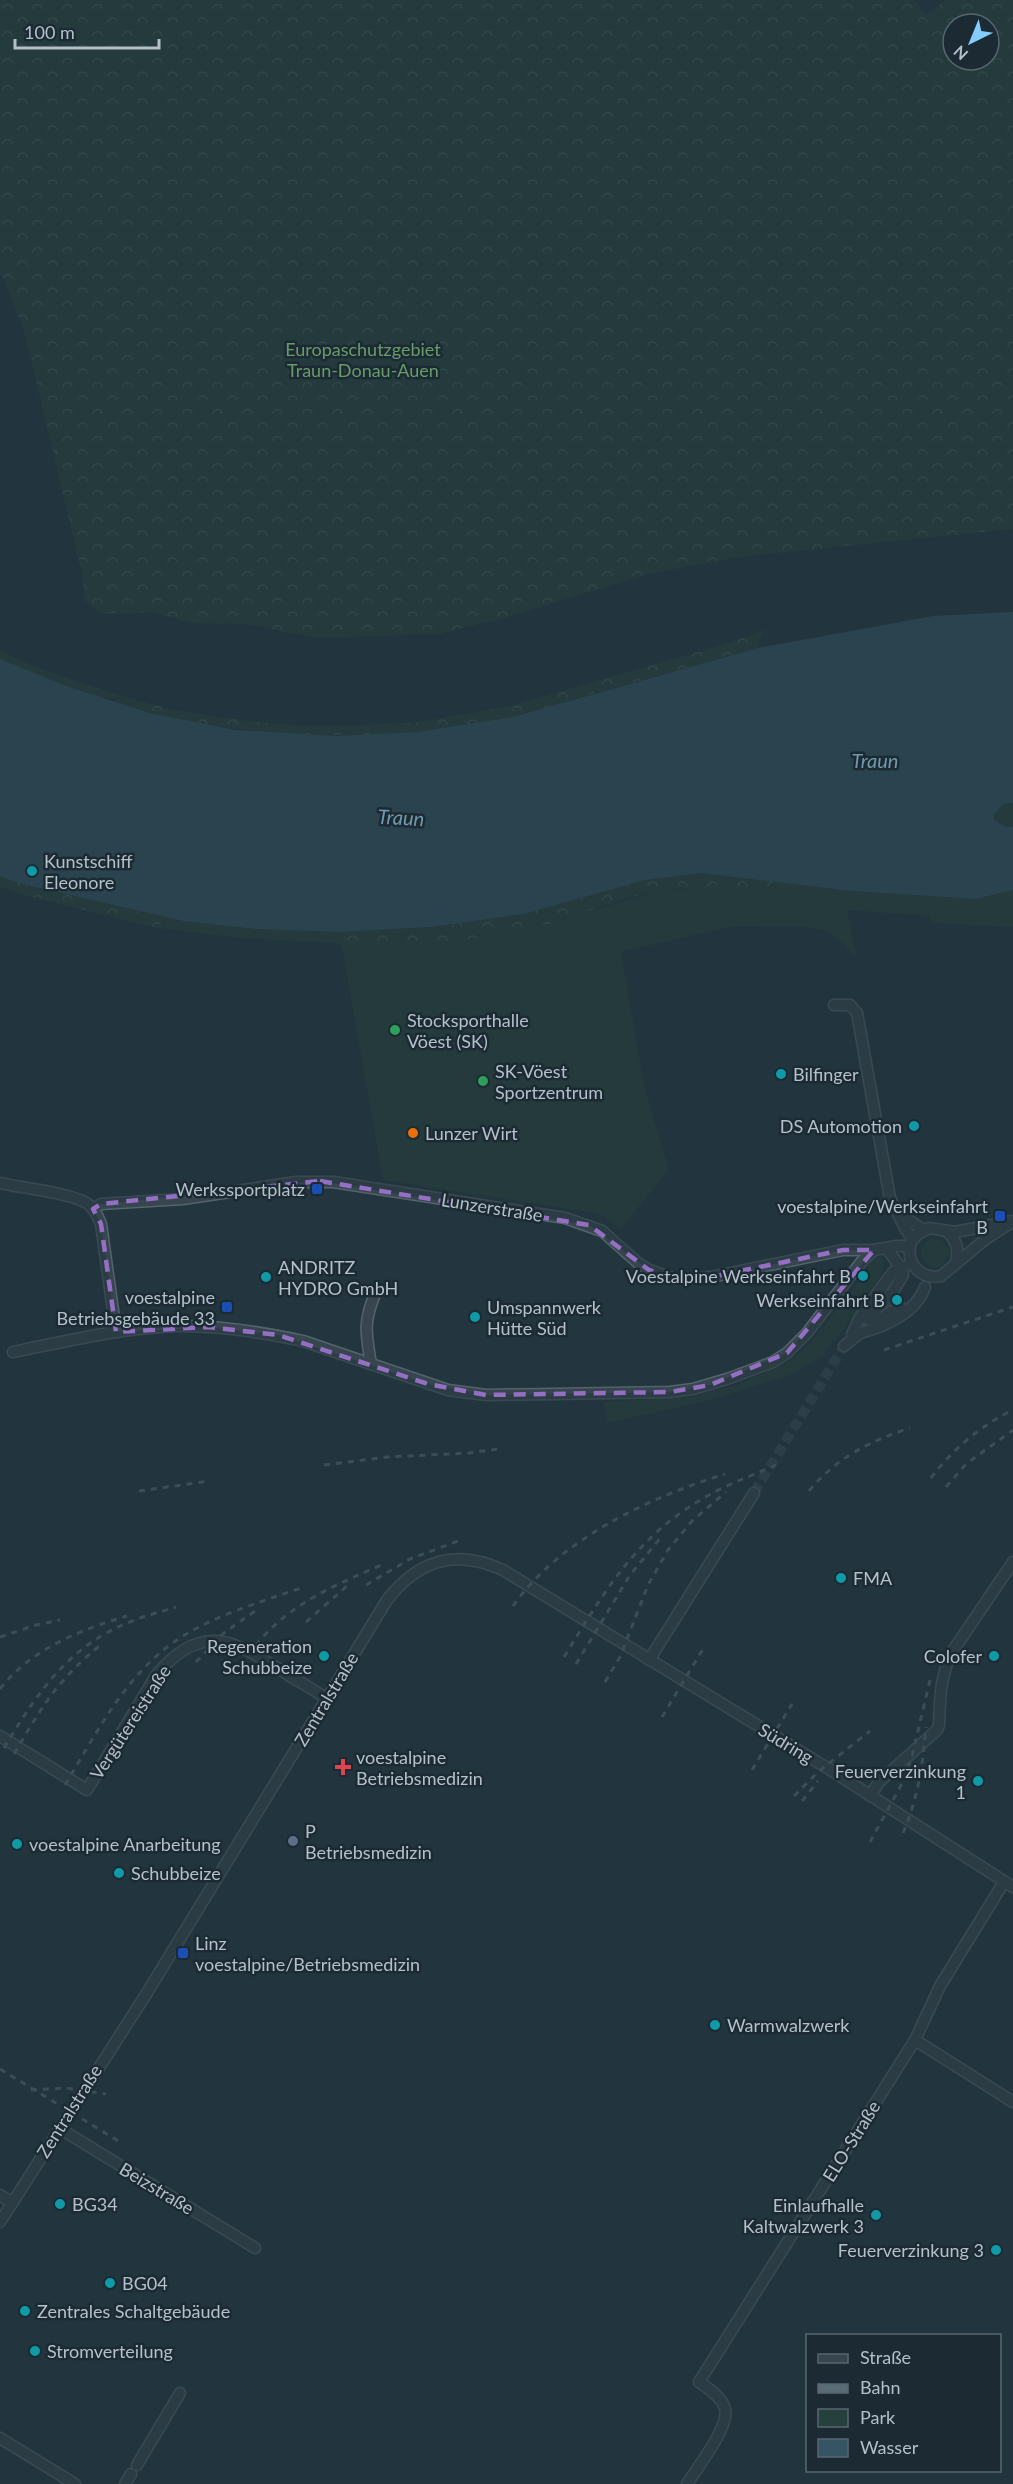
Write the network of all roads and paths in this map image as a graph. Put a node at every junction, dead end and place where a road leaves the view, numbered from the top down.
1 (834, 1005) dead end
2 (0, 1183) edge
3 (93, 1209) junction
4 (896, 1211) junction
5 (1013, 1221) edge
6 (924, 1230) junction
7 (946, 1231) junction
8 (892, 1247) junction
9 (874, 1250) junction
10 (909, 1251) junction
11 (955, 1264) junction
12 (935, 1277) junction
13 (925, 1287) junction
14 (375, 1293) dead end
15 (116, 1332) junction
16 (856, 1334) junction
17 (13, 1352) dead end
18 (371, 1364) junction
19 (754, 1493) tunnel mouth
20 (1013, 1562) edge
21 (649, 1660) junction
22 (326, 1698) junction
23 (0, 1736) edge
24 (870, 1796) junction
25 (1009, 1884) edge
26 (915, 2040) junction
27 (1013, 2102) edge
28 (59, 2128) junction
29 (0, 2195) edge
30 (12, 2203) junction
31 (0, 2222) edge
32 (255, 2248) dead end
33 (180, 2393) dead end
34 (0, 2438) edge
35 (75, 2484) edge
36 (125, 2484) edge
37 (687, 2484) edge

1 - 4 street
2 - 3 street
3 - 9 street, Lunzerstraße
3 - 15 street
4 - 6 street
4 - 10 street
5 - 7 street
5 - 11 street
6 - 7 street
6 - 10 street
7 - 11 street
8 - 9 street, Lunzerstraße
8 - 10 street, Lunzerstraße
8 - 10 street
9 - 18 street
10 - 12 street, Lunzerstraße
10 - 16 street
10 - 16 street
11 - 12 street
12 - 13 street
13 - 16 street
13 - 16 street
14 - 18 street
15 - 17 street
15 - 18 street
19 - 21 street
20 - 24 street
21 - 22 street, Zentralstraße
21 - 24 street, Südring
22 - 23 street, Vergütereistraße
22 - 28 street, Zentralstraße
24 - 25 street, Südring
25 - 26 street, ELO-Straße
26 - 27 street
26 - 37 street, ELO-Straße
28 - 30 street, Zentralstraße
28 - 32 street, Beizstraße
29 - 30 street
30 - 31 street, Zentralstraße
33 - 36 street
34 - 35 street

